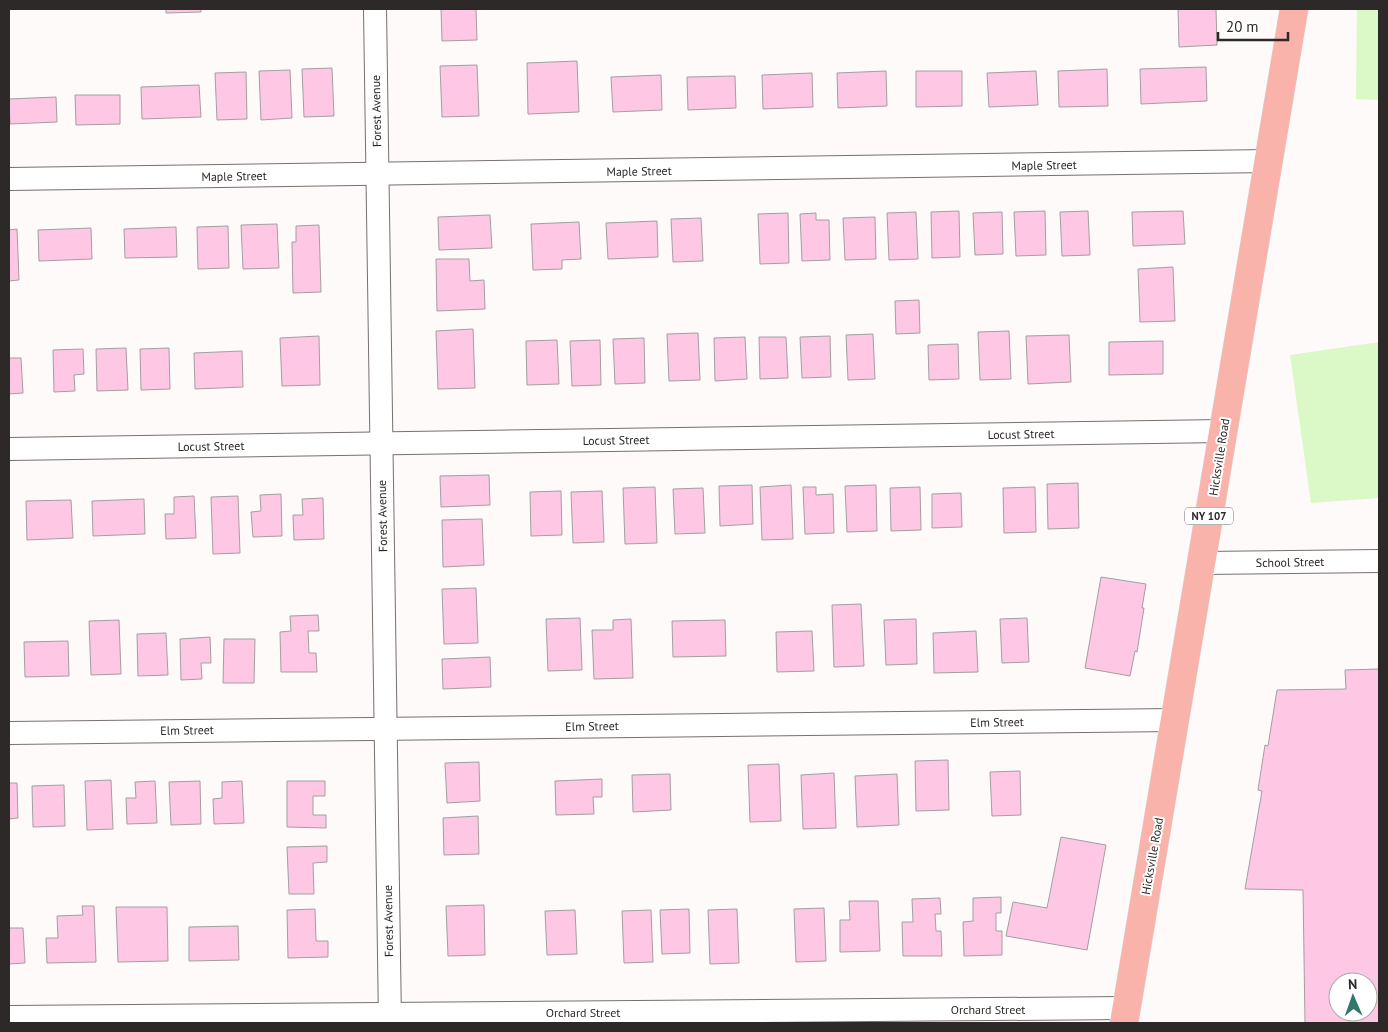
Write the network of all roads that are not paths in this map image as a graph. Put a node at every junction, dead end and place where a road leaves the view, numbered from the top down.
1 (375, 9) edge
2 (1294, 9) edge
3 (1269, 161) junction
4 (377, 174) junction
5 (9, 179) edge
6 (1223, 431) junction
7 (381, 444) junction
8 (9, 449) edge
9 (1379, 561) edge
10 (1201, 563) junction
11 (1175, 720) junction
12 (386, 728) junction
13 (9, 732) edge
14 (1125, 1015) edge
15 (9, 1017) edge
16 (390, 1018) edge

1 - 4 street, Forest Avenue
2 - 3 main road, Hicksville Road / NY 107
3 - 4 street, Maple Street
3 - 6 main road, Hicksville Road / NY 107
4 - 5 street, Maple Street
4 - 7 street, Forest Avenue
6 - 7 street, Locust Street
6 - 10 main road, Hicksville Road / NY 107
7 - 8 street, Locust Street
7 - 12 street, Forest Avenue
9 - 10 street, School Street
10 - 11 main road, Hicksville Road / NY 107
11 - 12 street, Elm Street
11 - 14 main road, Hicksville Road / NY 107
12 - 13 street, Elm Street
12 - 16 street, Forest Avenue
14 - 16 street, Orchard Street
15 - 16 street, Orchard Street

